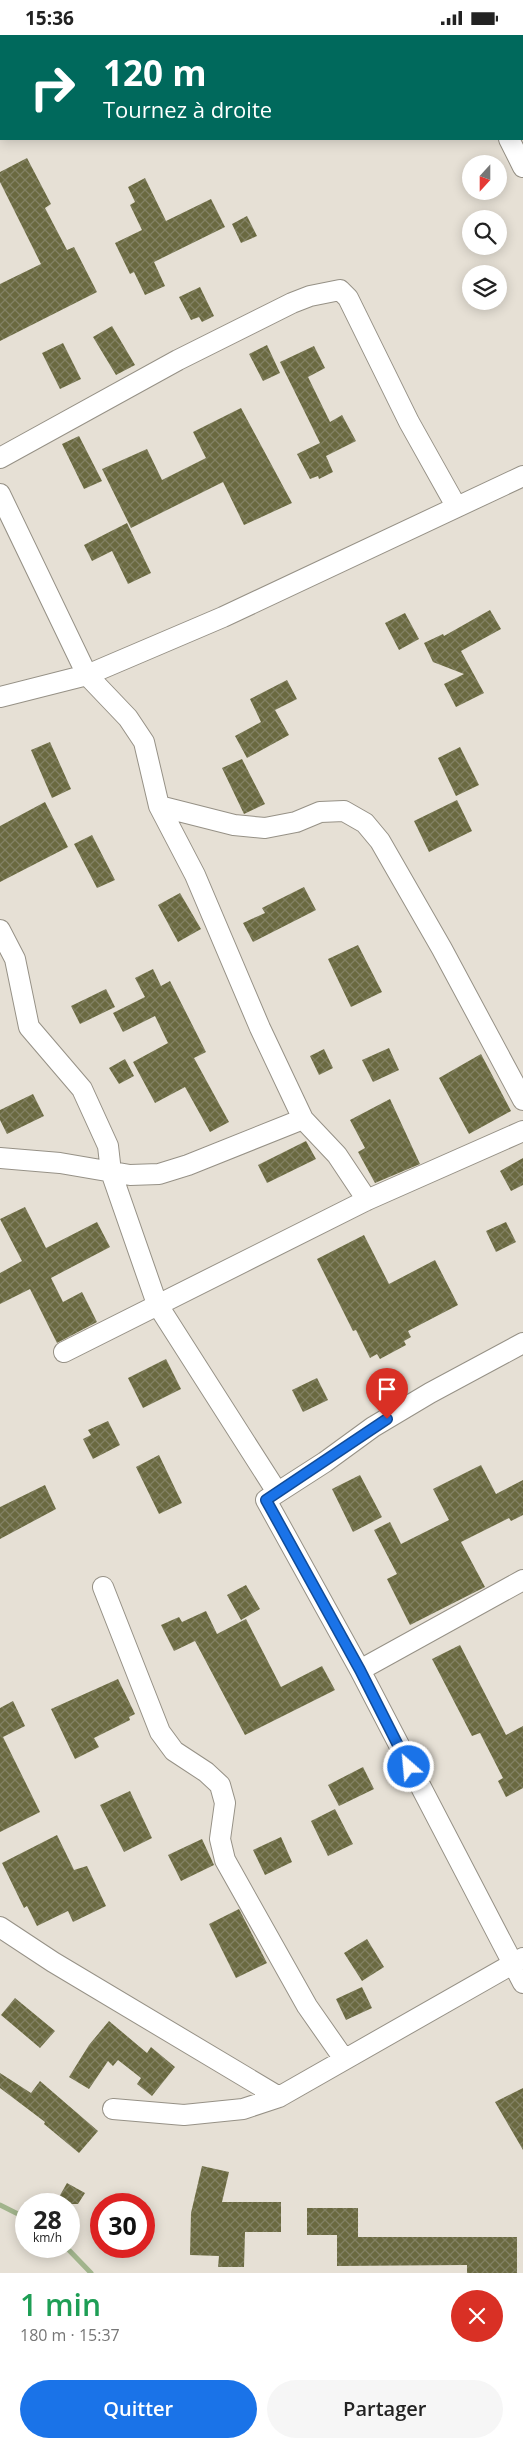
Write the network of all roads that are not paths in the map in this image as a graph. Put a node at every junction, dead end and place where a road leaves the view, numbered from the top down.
1 (510, 140) edge
2 (523, 167) edge
3 (0, 458) edge
4 (523, 476) edge
5 (0, 494) edge
6 (456, 506) junction
7 (87, 675) junction
8 (0, 697) edge
9 (159, 806) junction
10 (0, 929) edge
11 (523, 1100) edge
12 (303, 1119) junction
13 (523, 1131) edge
14 (0, 1158) edge
15 (111, 1173) junction
16 (367, 1200) junction
17 (157, 1304) junction
18 (523, 1343) edge
19 (64, 1352) dead end
20 (277, 1492) junction
21 (523, 1580) edge
22 (103, 1587) dead end
23 (360, 1670) junction
24 (0, 1927) edge
25 (518, 1960) edge
26 (523, 1983) edge
27 (344, 2059) junction
28 (278, 2097) junction
29 (113, 2109) dead end

1 - 2 street
3 - 6 street
4 - 6 street
5 - 7 street
6 - 7 street
7 - 8 street
7 - 9 street
9 - 11 street
9 - 12 street
10 - 15 street
12 - 15 street
12 - 16 street
13 - 16 street
14 - 15 street
15 - 17 street
16 - 17 street
17 - 19 street
17 - 20 street
18 - 20 street
20 - 23 street
21 - 23 street
22 - 27 street
23 - 25 street
24 - 28 street
25 - 26 street
25 - 27 street
27 - 28 street
28 - 29 street

